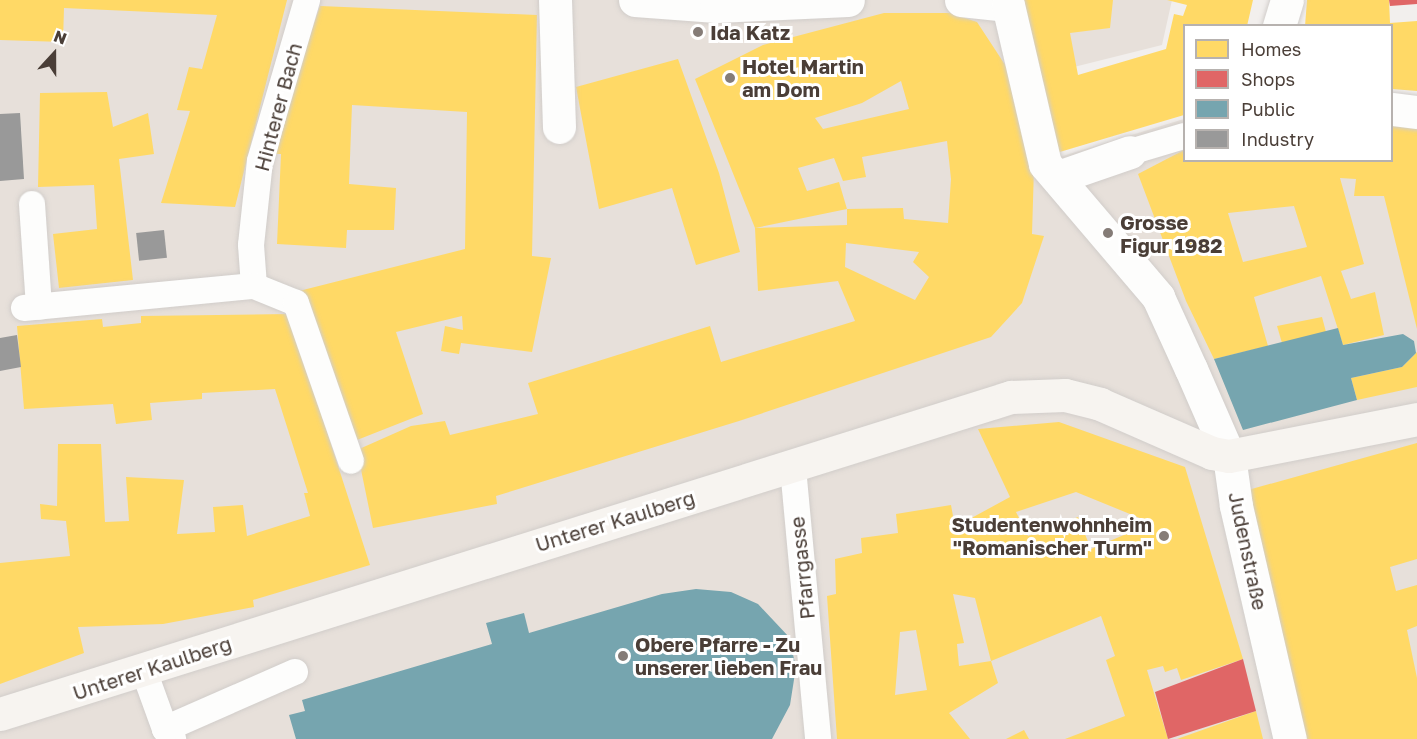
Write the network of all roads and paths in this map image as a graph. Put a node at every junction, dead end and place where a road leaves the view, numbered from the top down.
1 (307, 0) edge
2 (555, 0) edge
3 (635, 0) edge
4 (848, 0) edge
5 (961, 0) edge
6 (1287, 0) edge
7 (1009, 3) edge
8 (1280, 24) edge
9 (1393, 109) edge
10 (1417, 112) edge
11 (559, 127) dead end
12 (1183, 137) edge
13 (1130, 152) joint
14 (1051, 171) junction
15 (32, 204) dead end
16 (254, 286) junction
17 (1417, 419) edge
18 (1229, 456) junction
19 (351, 461) dead end
20 (793, 468) junction
21 (144, 671) junction
22 (295, 672) dead end
23 (0, 714) edge
24 (169, 734) edge
25 (818, 739) edge
26 (1290, 739) edge

1 - 16 lane, Hinterer Bach
2 - 11 street
3 - 4 street
5 - 7 street
6 - 8 street
7 - 14 street
9 - 10 street
12 - 13 lane
13 - 14 street
14 - 18 street, Judenstraße
15 - 16 lane
16 - 19 lane
17 - 18 street
18 - 20 street, Unterer Kaulberg
18 - 26 street, Judenstraße
20 - 21 street, Unterer Kaulberg
20 - 25 lane, Pfarrgasse
21 - 23 street, Unterer Kaulberg
21 - 24 lane
22 - 24 lane

